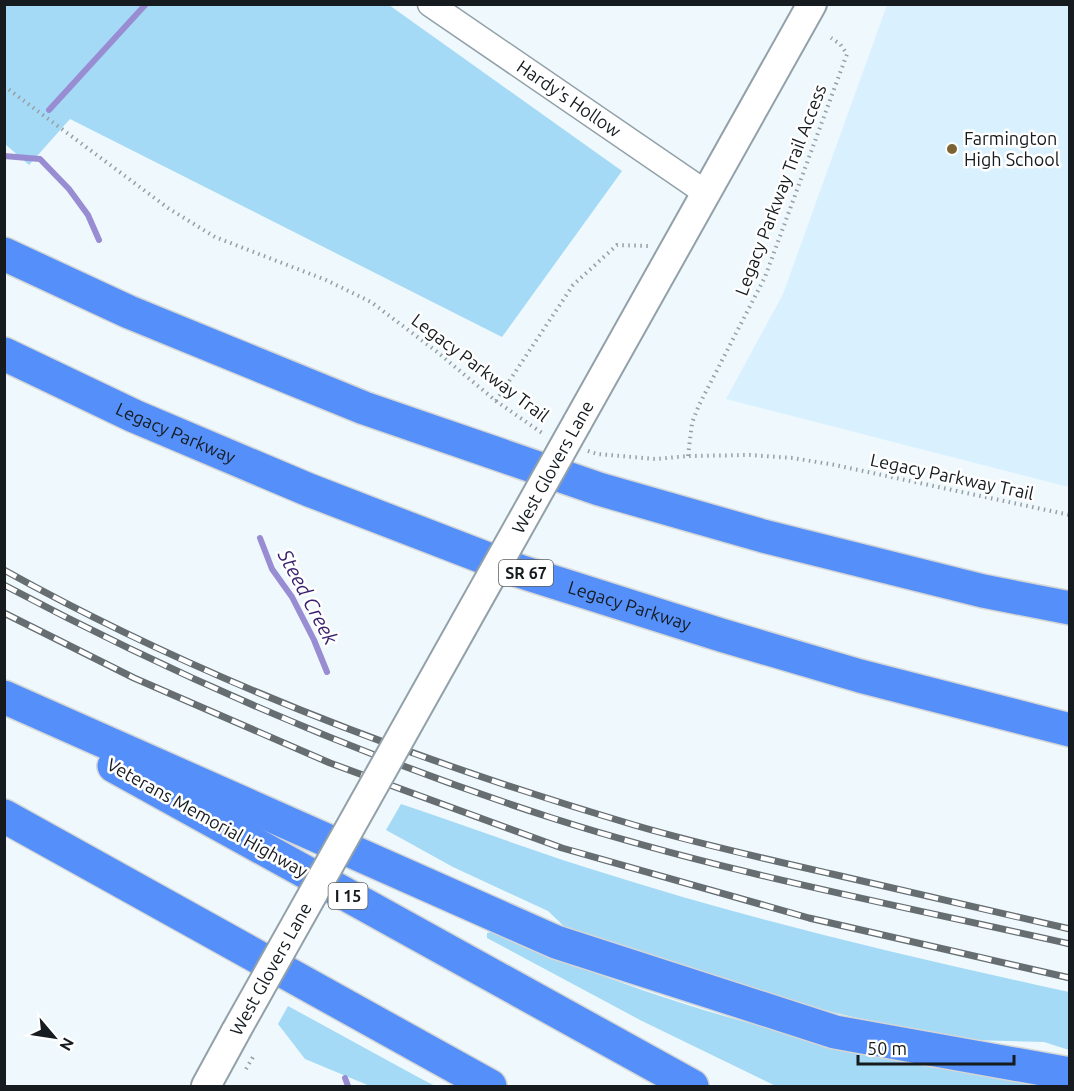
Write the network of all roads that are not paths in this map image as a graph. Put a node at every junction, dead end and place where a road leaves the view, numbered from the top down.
1 (430, 4) edge
2 (812, 4) edge
3 (706, 193) junction
4 (4, 254) edge
5 (4, 354) edge
6 (1070, 608) edge
7 (4, 697) edge
8 (4, 706) edge
9 (1070, 730) edge
10 (4, 816) edge
11 (1070, 1074) edge
12 (206, 1086) edge
13 (490, 1086) edge
14 (692, 1086) edge

1 - 3 street, Hardy's Hollow
2 - 3 street, West Glovers Lane
3 - 12 street, West Glovers Lane, bridge
4 - 6 highway
5 - 9 highway, Legacy Parkway / SR 67
7 - 11 highway
8 - 14 highway, Veterans Memorial Highway / I 15
10 - 13 highway

